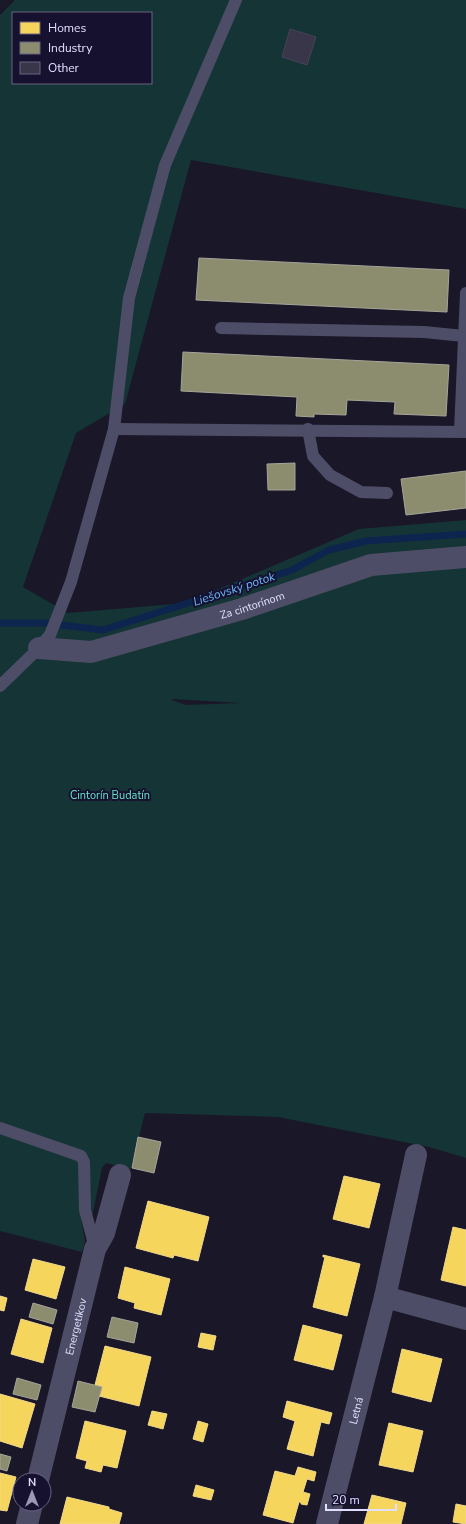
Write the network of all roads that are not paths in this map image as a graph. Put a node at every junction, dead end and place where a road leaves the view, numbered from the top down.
1 (236, 0) edge
2 (466, 294) edge
3 (466, 307) edge
4 (221, 328) dead end
5 (464, 336) junction
6 (114, 429) junction
7 (308, 430) junction
8 (463, 432) edge
9 (387, 494) dead end
10 (466, 556) edge
11 (45, 642) junction
12 (0, 686) edge
13 (0, 1128) edge
14 (416, 1155) dead end
15 (120, 1175) dead end
16 (95, 1249) junction
17 (385, 1297) junction
18 (466, 1319) edge
19 (40, 1472) edge
20 (30, 1512) edge
21 (27, 1524) edge
22 (327, 1524) edge

1 - 6 lane
2 - 3 lane
3 - 5 lane
4 - 5 lane
5 - 8 lane
6 - 7 lane
6 - 11 lane
7 - 8 lane
7 - 9 lane
10 - 11 street, Za cintorínom
11 - 12 lane
13 - 16 lane
14 - 17 street, Letná
15 - 16 street, Energetikov
16 - 19 street, Energetikov
17 - 18 street
17 - 22 street, Letná
20 - 21 street

